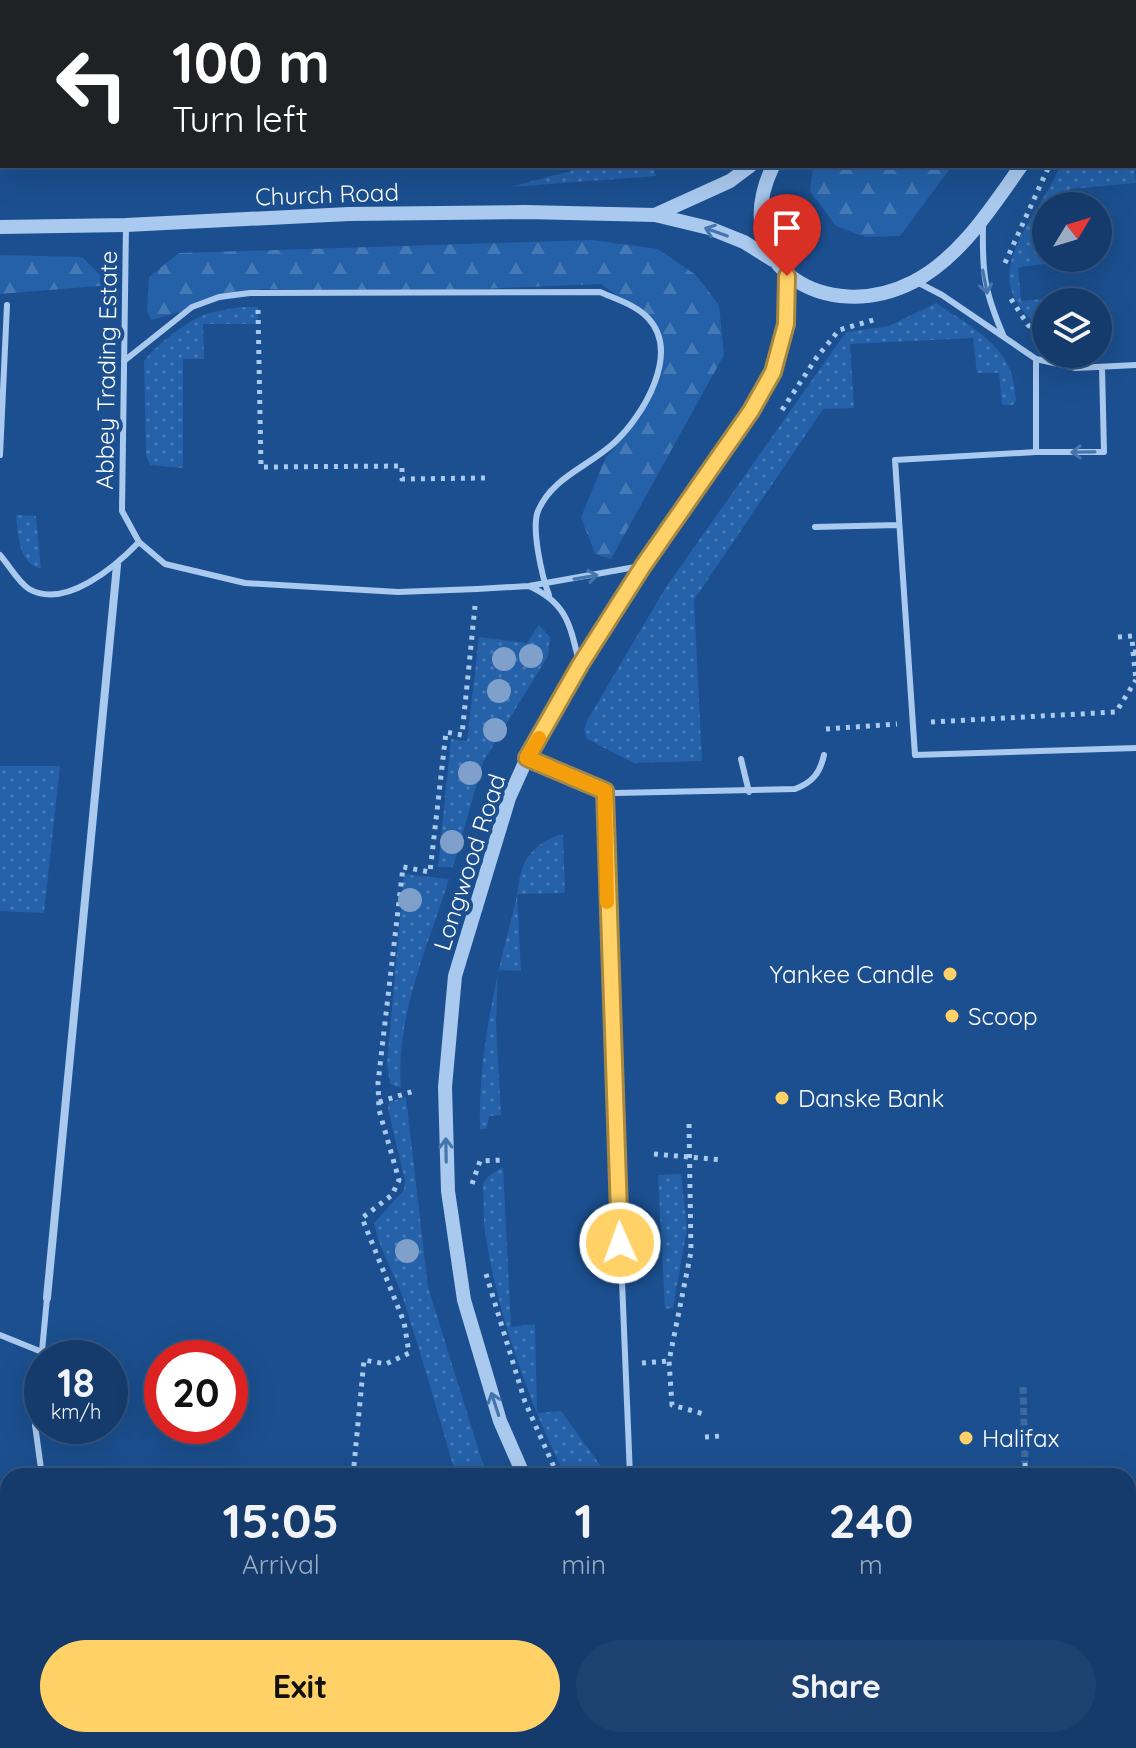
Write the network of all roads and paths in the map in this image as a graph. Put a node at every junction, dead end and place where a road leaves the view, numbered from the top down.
1 (747, 168) edge
2 (772, 168) edge
3 (1020, 168) edge
4 (1048, 168) edge
5 (655, 215) junction
6 (983, 220) junction
7 (126, 225) junction
8 (0, 227) edge
9 (773, 260) junction
10 (1005, 274) dead end
11 (787, 276) junction
12 (915, 281) junction
13 (1005, 290) dead end
14 (258, 292) junction
15 (7, 305) dead end
16 (883, 317) dead end
17 (1032, 327) edge
18 (1006, 340) junction
19 (1032, 356) edge
20 (124, 361) junction
21 (1136, 365) edge
22 (1112, 366) edge
23 (1036, 368) edge
24 (1102, 368) edge
25 (782, 410) dead end
26 (1036, 452) junction
27 (0, 455) edge
28 (485, 478) dead end
29 (899, 525) junction
30 (815, 527) dead end
31 (139, 542) junction
32 (0, 555) edge
33 (117, 565) junction
34 (643, 566) junction
35 (545, 584) junction
36 (529, 586) junction
37 (477, 589) junction
38 (549, 595) junction
39 (1118, 637) dead end
40 (1135, 652) edge
41 (580, 665) junction
42 (1136, 680) edge
43 (913, 723) junction
44 (826, 729) dead end
45 (1136, 748) edge
46 (824, 755) dead end
47 (527, 758) junction
48 (741, 759) dead end
49 (605, 791) junction
50 (749, 792) junction
51 (417, 1090) dead end
52 (379, 1102) junction
53 (689, 1124) dead end
54 (654, 1154) dead end
55 (689, 1157) junction
56 (503, 1160) dead end
57 (723, 1160) dead end
58 (471, 1188) dead end
59 (484, 1264) dead end
60 (47, 1298) joint
61 (0, 1335) edge
62 (43, 1340) edge
63 (24, 1345) edge
64 (704, 1414) dead end
65 (721, 1436) dead end
66 (705, 1437) dead end
67 (38, 1444) edge
68 (1025, 1463) tunnel mouth
69 (41, 1468) edge
70 (354, 1468) edge
71 (521, 1468) edge
72 (554, 1468) edge
73 (630, 1468) edge
74 (1025, 1468) edge

1 - 5 street, Church Road
2 - 9 street
3 - 6 street
4 - 10 path
5 - 7 street, Church Road
9 -> 5 street, Church Road
6 - 12 street
6 -> 18 lane
7 - 8 street, Church Road
7 - 20 lane, Abbey Trading Estate
9 - 11 street
11 - 12 street
11 - 34 street, Longwood Road
12 - 18 lane
13 - 17 path
14 - 20 lane
14 - 28 path
14 - 35 lane
15 - 27 lane
16 - 25 path
18 - 19 lane
20 - 31 lane, Abbey Trading Estate
21 - 22 lane
23 - 26 lane
24 -> 26 lane
26 - 29 lane
29 - 30 lane
29 - 43 lane
31 - 33 lane
31 - 37 lane, Abbey Trading Estate
32 - 33 lane
33 - 60 street
35 -> 34 lane, Abbey Trading Estate
34 - 41 street, Longwood Road
35 - 36 lane, Abbey Trading Estate
35 - 38 lane
36 - 37 lane, Abbey Trading Estate
36 - 38 lane, Abbey Trading Estate
37 - 52 path
38 - 41 lane
39 - 40 path
40 - 42 path
41 - 47 street, Longwood Road
42 - 43 path
43 - 44 path
43 - 45 lane
46 - 50 lane
47 - 49 lane
71 -> 47 street, Longwood Road
48 - 50 lane
49 - 50 lane
49 - 73 lane
51 - 52 path
52 - 70 path
53 - 55 path
54 - 55 path
55 - 57 path
55 - 64 path
56 - 58 path
59 - 72 path
60 - 62 lane
61 - 63 lane
65 - 66 path
67 - 69 lane
68 - 74 path

